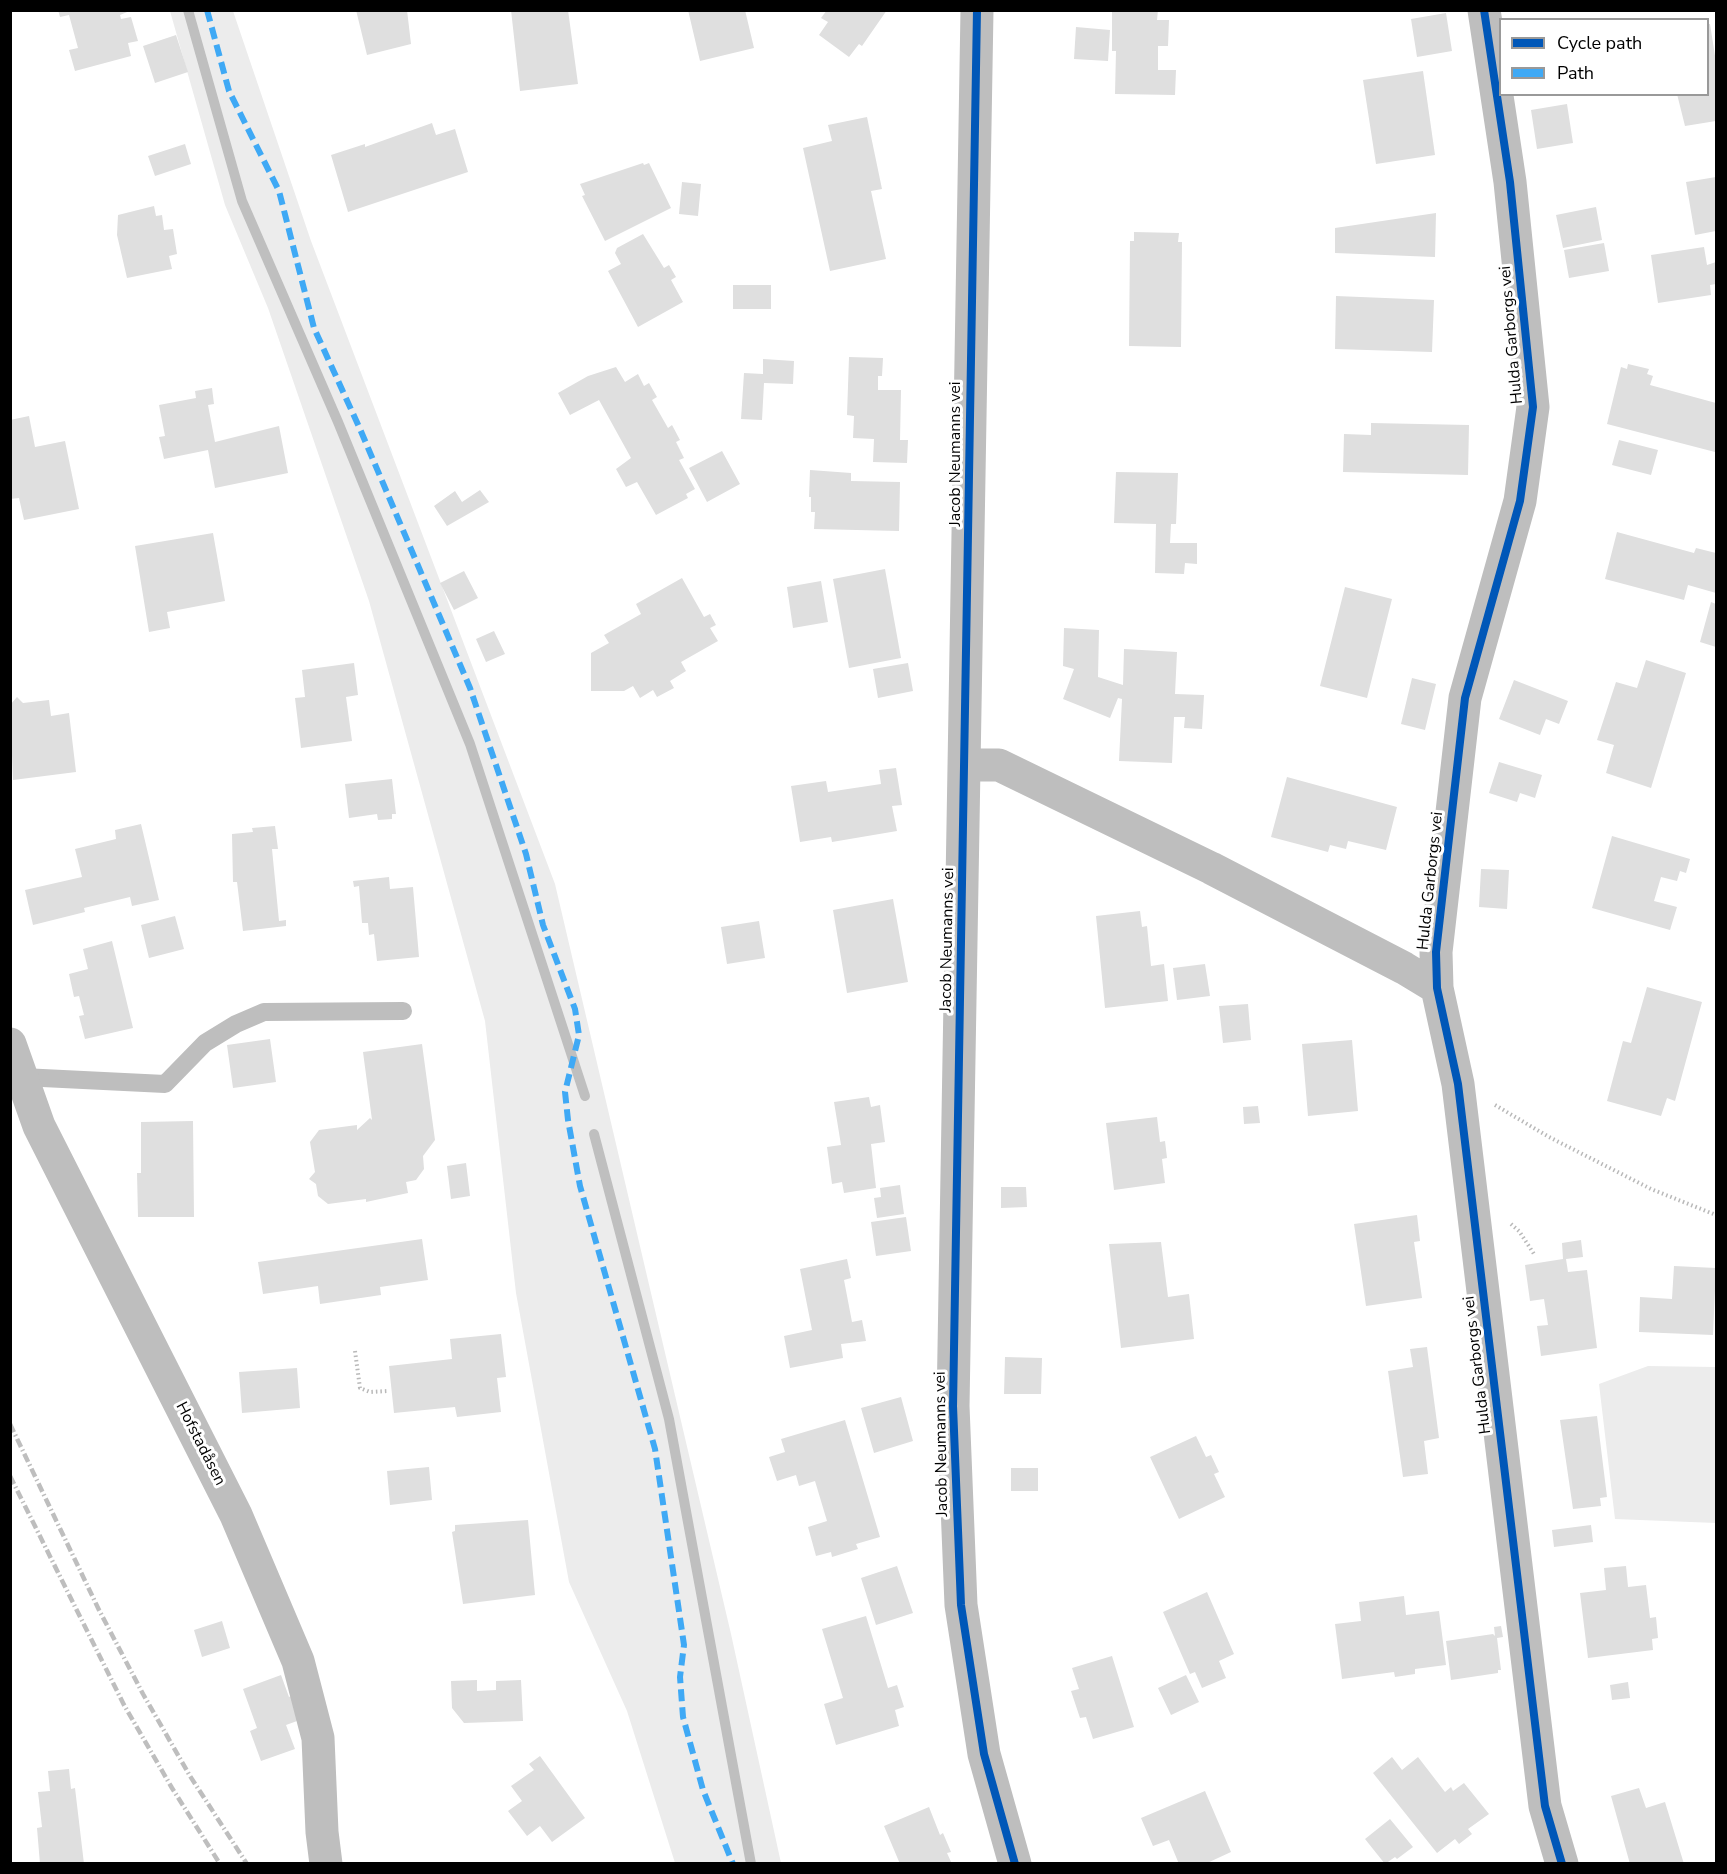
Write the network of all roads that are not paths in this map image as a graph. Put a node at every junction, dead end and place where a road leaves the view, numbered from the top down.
1 (976, 10) edge
2 (1484, 10) edge
3 (966, 765) junction
4 (1437, 988) junction
5 (403, 1011) dead end
6 (10, 1044) edge
7 (22, 1077) junction
8 (326, 1863) edge
9 (1015, 1863) edge
10 (1562, 1863) edge

1 - 3 street, Jacob Neumanns vei
2 - 4 street, Hulda Garborgs vei
3 - 4 street, Hulda Garborgs vei
3 - 9 street, Jacob Neumanns vei
4 - 10 street, Hulda Garborgs vei
5 - 7 lane
6 - 7 street, Hofstadåsen
7 - 8 street, Hofstadåsen

